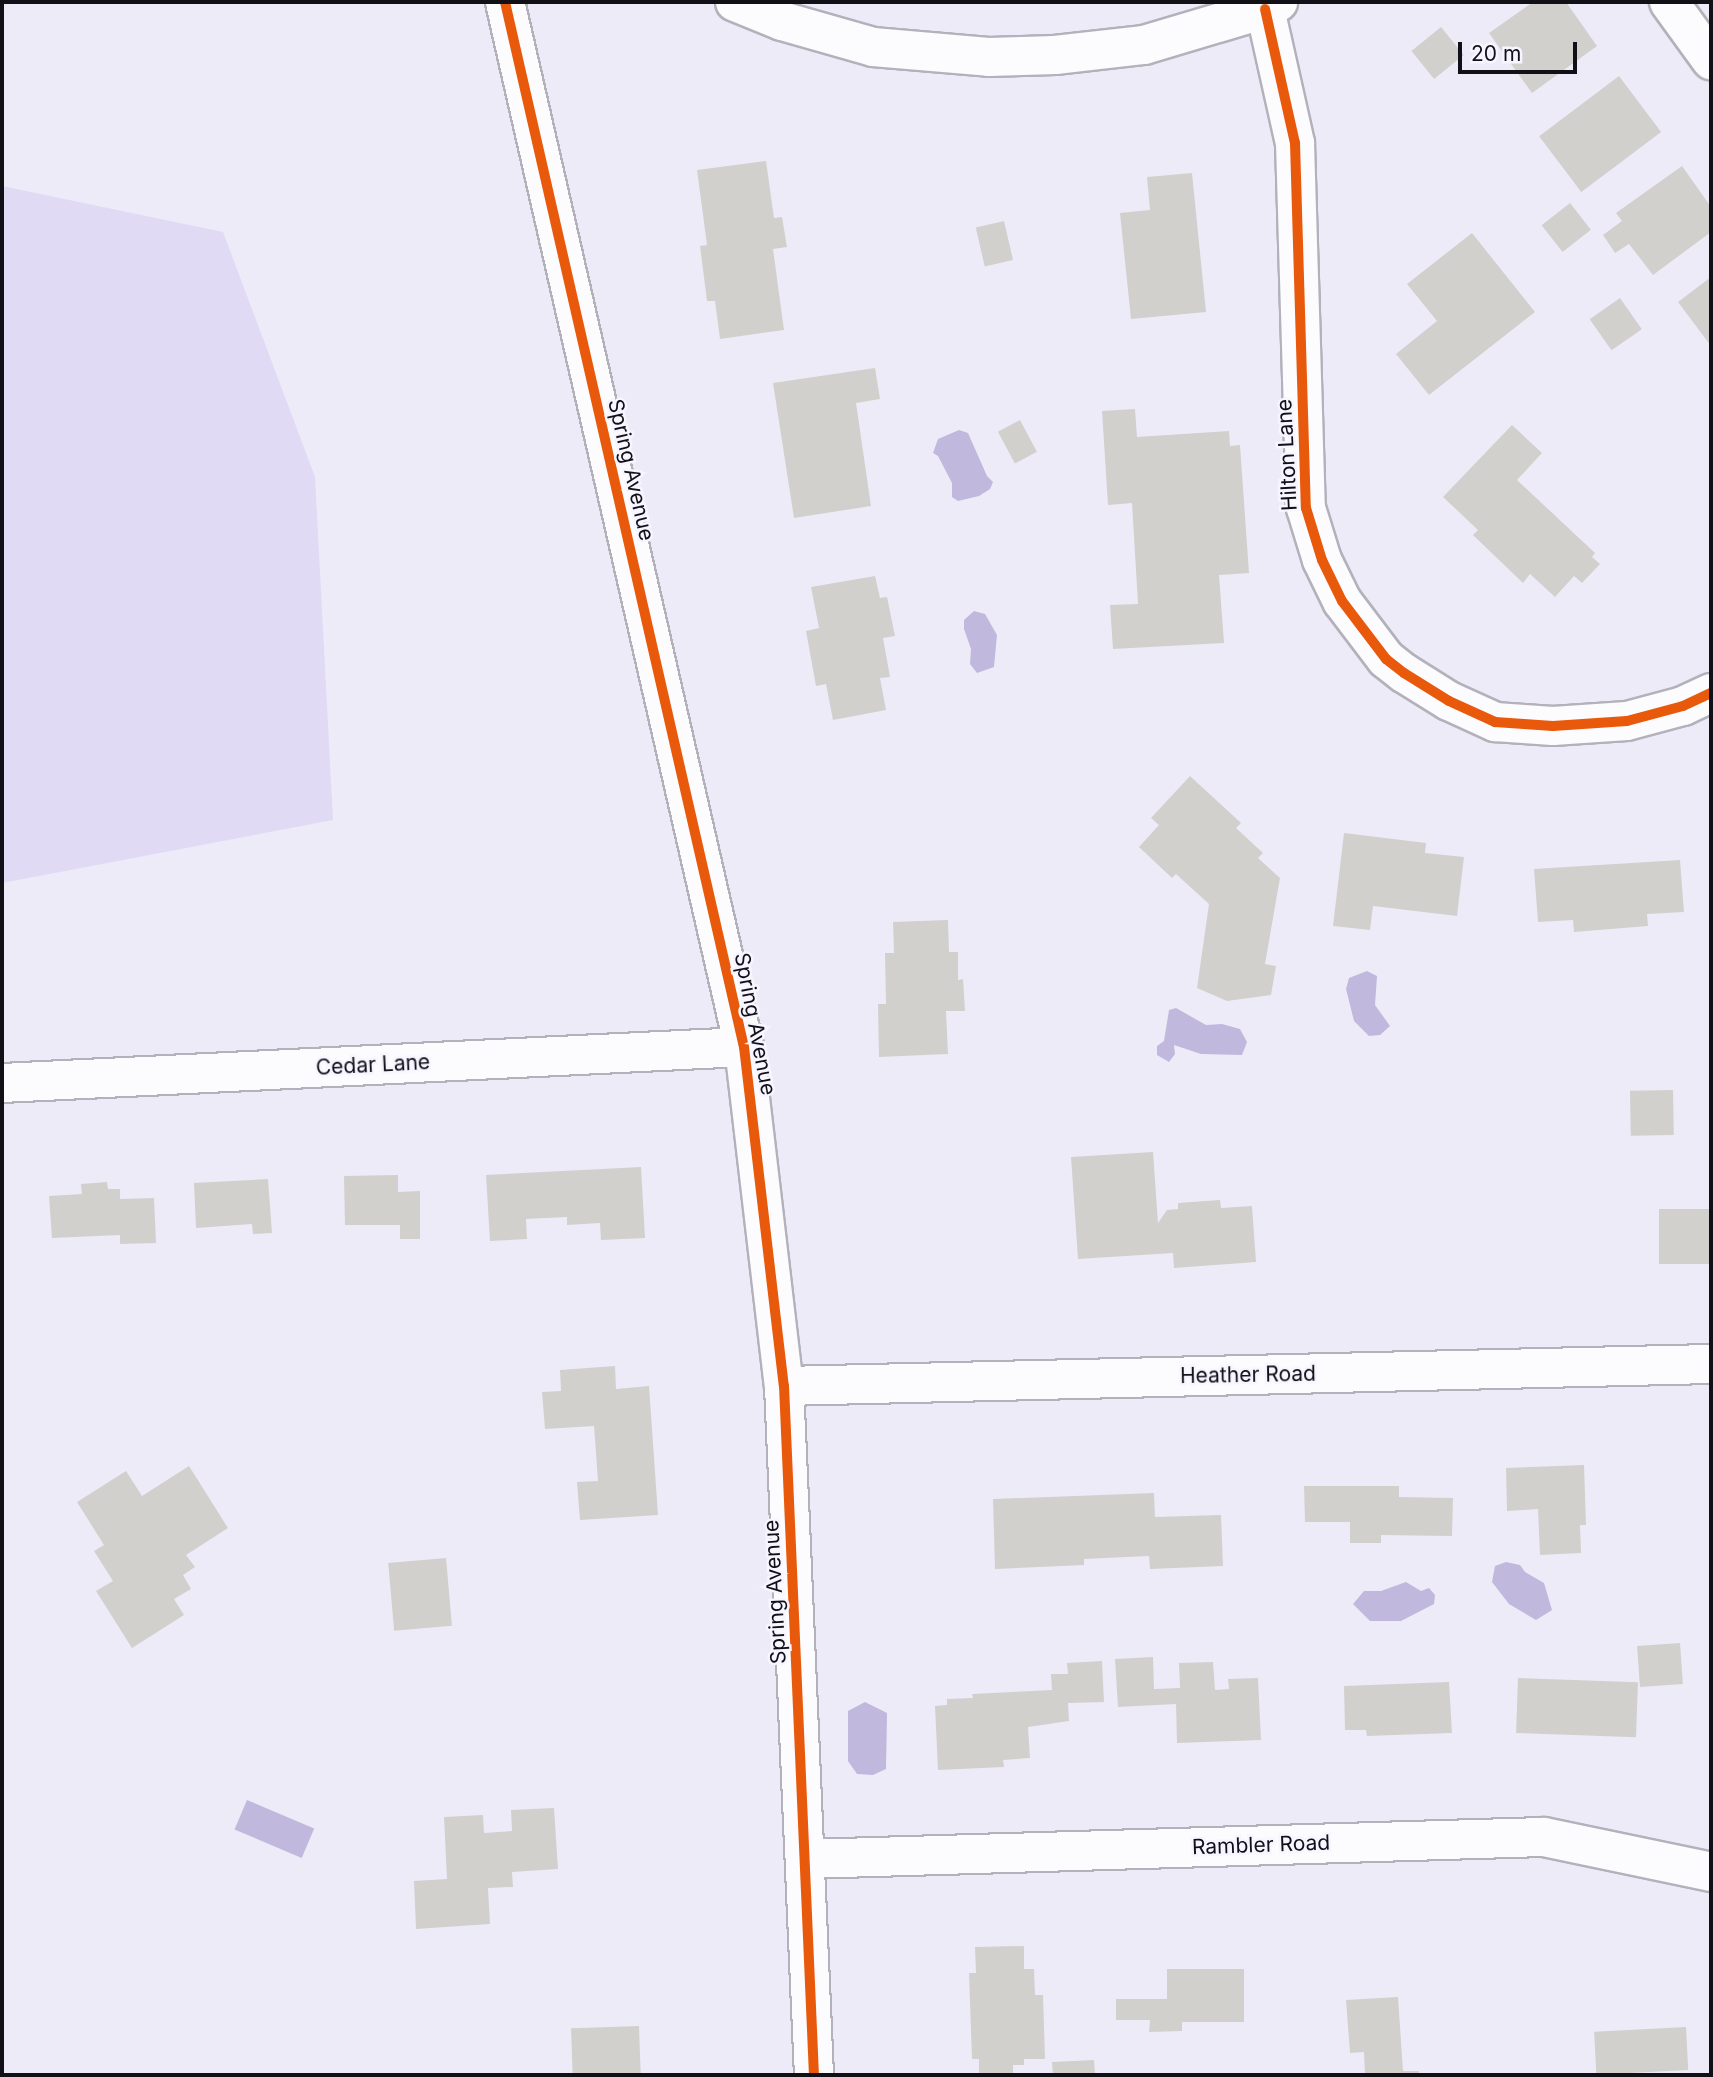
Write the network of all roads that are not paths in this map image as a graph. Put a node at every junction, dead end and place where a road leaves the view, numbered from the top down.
1 (505, 2) edge
2 (735, 2) edge
3 (1669, 2) edge
4 (1272, 5) edge
5 (1711, 60) edge
6 (1711, 694) edge
7 (744, 1047) junction
8 (2, 1083) edge
9 (1711, 1364) edge
10 (784, 1386) junction
11 (807, 1859) junction
12 (1711, 1871) edge
13 (814, 2075) edge

1 - 7 street, Spring Avenue
2 - 4 street
3 - 5 street
4 - 6 street, Hilton Lane
7 - 8 street, Cedar Lane
7 - 10 street, Spring Avenue
9 - 10 street, Heather Road
10 - 11 street, Spring Avenue
11 - 12 street, Rambler Road
11 - 13 street, Spring Avenue

